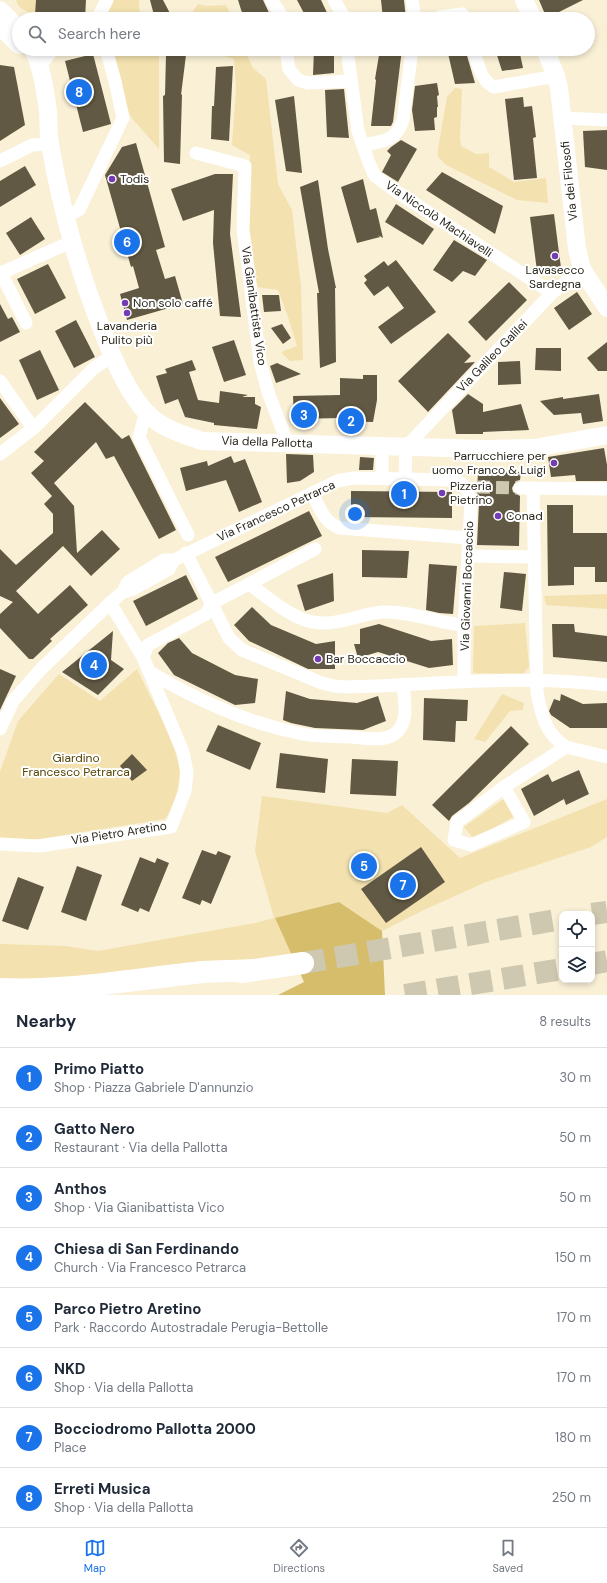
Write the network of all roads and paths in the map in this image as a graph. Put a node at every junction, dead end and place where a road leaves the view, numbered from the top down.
1 (107, 0) edge
2 (271, 0) edge
3 (334, 0) edge
4 (412, 0) edge
5 (524, 0) edge
6 (0, 10) edge
7 (101, 12) edge
8 (279, 12) edge
9 (341, 12) edge
10 (414, 12) edge
11 (530, 12) edge
12 (12, 22) edge
13 (0, 29) edge
14 (12, 38) edge
15 (26, 56) edge
16 (36, 56) edge
17 (48, 56) edge
18 (108, 56) edge
19 (287, 56) edge
20 (348, 56) edge
21 (411, 56) edge
22 (476, 56) edge
23 (548, 56) edge
24 (40, 66) junction
25 (556, 76) junction
26 (351, 81) junction
27 (563, 118) junction
28 (607, 120) edge
29 (49, 137) junction
30 (363, 145) junction
31 (196, 153) dead end
32 (0, 161) edge
33 (65, 217) junction
34 (71, 242) junction
35 (582, 269) junction
36 (1, 272) edge
37 (552, 293) junction
38 (607, 308) edge
39 (26, 323) dead end
40 (112, 356) junction
41 (0, 381) edge
42 (146, 412) junction
43 (33, 428) junction
44 (607, 435) edge
45 (287, 442) junction
46 (382, 446) junction
47 (406, 447) junction
48 (0, 454) edge
49 (382, 478) junction
50 (404, 479) junction
51 (473, 489) joint
52 (607, 489) edge
53 (312, 493) junction
54 (188, 535) dead end
55 (469, 538) junction
56 (315, 549) dead end
57 (180, 556) junction
58 (468, 556) junction
59 (535, 557) junction
60 (249, 584) junction
61 (110, 602) junction
62 (212, 603) junction
63 (464, 625) junction
64 (143, 657) junction
65 (150, 672) junction
66 (536, 681) junction
67 (464, 682) junction
68 (403, 684) junction
69 (607, 685) edge
70 (0, 729) edge
71 (566, 747) junction
72 (607, 757) edge
73 (504, 787) junction
74 (0, 844) edge
75 (303, 963) tunnel mouth
76 (255, 970) junction
77 (0, 990) edge
78 (94, 995) edge

1 - 7 street
2 - 8 street
3 - 9 street
4 - 10 street
5 - 11 main road
6 - 12 main road
13 - 14 main road
15 - 29 main road
16 - 24 main road, Via della Pallotta
17 - 24 street
18 - 33 street
19 - 26 street
20 - 26 street, Via Niccolò Machiavelli
21 - 30 street
22 - 25 street
23 - 25 main road, Via dei Filosofi
24 - 29 main road, Via della Pallotta
25 - 27 main road, Via dei Filosofi
26 - 30 street, Via Niccolò Machiavelli
27 - 28 street
27 - 35 main road, Via dei Filosofi
29 - 32 street
29 - 33 main road, Via della Pallotta
30 - 37 street, Via Niccolò Machiavelli
31 - 45 street, Via Gianibattista Vico
33 - 34 main road, Via della Pallotta
34 - 36 street
34 - 40 main road, Via della Pallotta
35 - 37 street, Via Galileo Galilei
35 - 38 main road, Via dei Filosofi
36 - 39 street
37 - 47 street, Via Galileo Galilei
40 - 42 main road, Via della Pallotta
40 - 43 street
41 - 43 street
42 - 45 main road, Via della Pallotta
42 - 54 street
43 - 48 street
44 - 47 main road, Via della Pallotta
45 - 46 main road, Via della Pallotta
46 - 47 main road, Via della Pallotta
46 - 49 street
47 - 50 street
49 - 50 street, Via Francesco Petrarca
49 - 53 street, Via Francesco Petrarca
50 - 51 street, Via Francesco Petrarca
51 - 55 street, Via Giovanni Boccaccio
52 - 59 street
53 - 55 street
53 - 57 street, Via Francesco Petrarca
55 - 58 street, Via Giovanni Boccaccio
56 - 60 street
57 - 61 street, Via Francesco Petrarca
57 - 62 street
58 - 59 street
58 - 63 street, Via Giovanni Boccaccio
59 - 66 street
60 - 62 street
60 - 63 street
61 - 64 street
61 - 70 street, Via Francesco Petrarca
62 - 64 street
62 - 68 street
63 - 67 street, Via Giovanni Boccaccio
64 - 65 street
65 - 68 street
65 - 74 street, Via Pietro Aretino
66 - 67 street
66 - 69 street
66 - 71 street
67 - 68 street
71 - 72 street
71 - 73 street
73 - 73 street
75 - 76 highway
76 - 77 highway
76 - 78 highway

